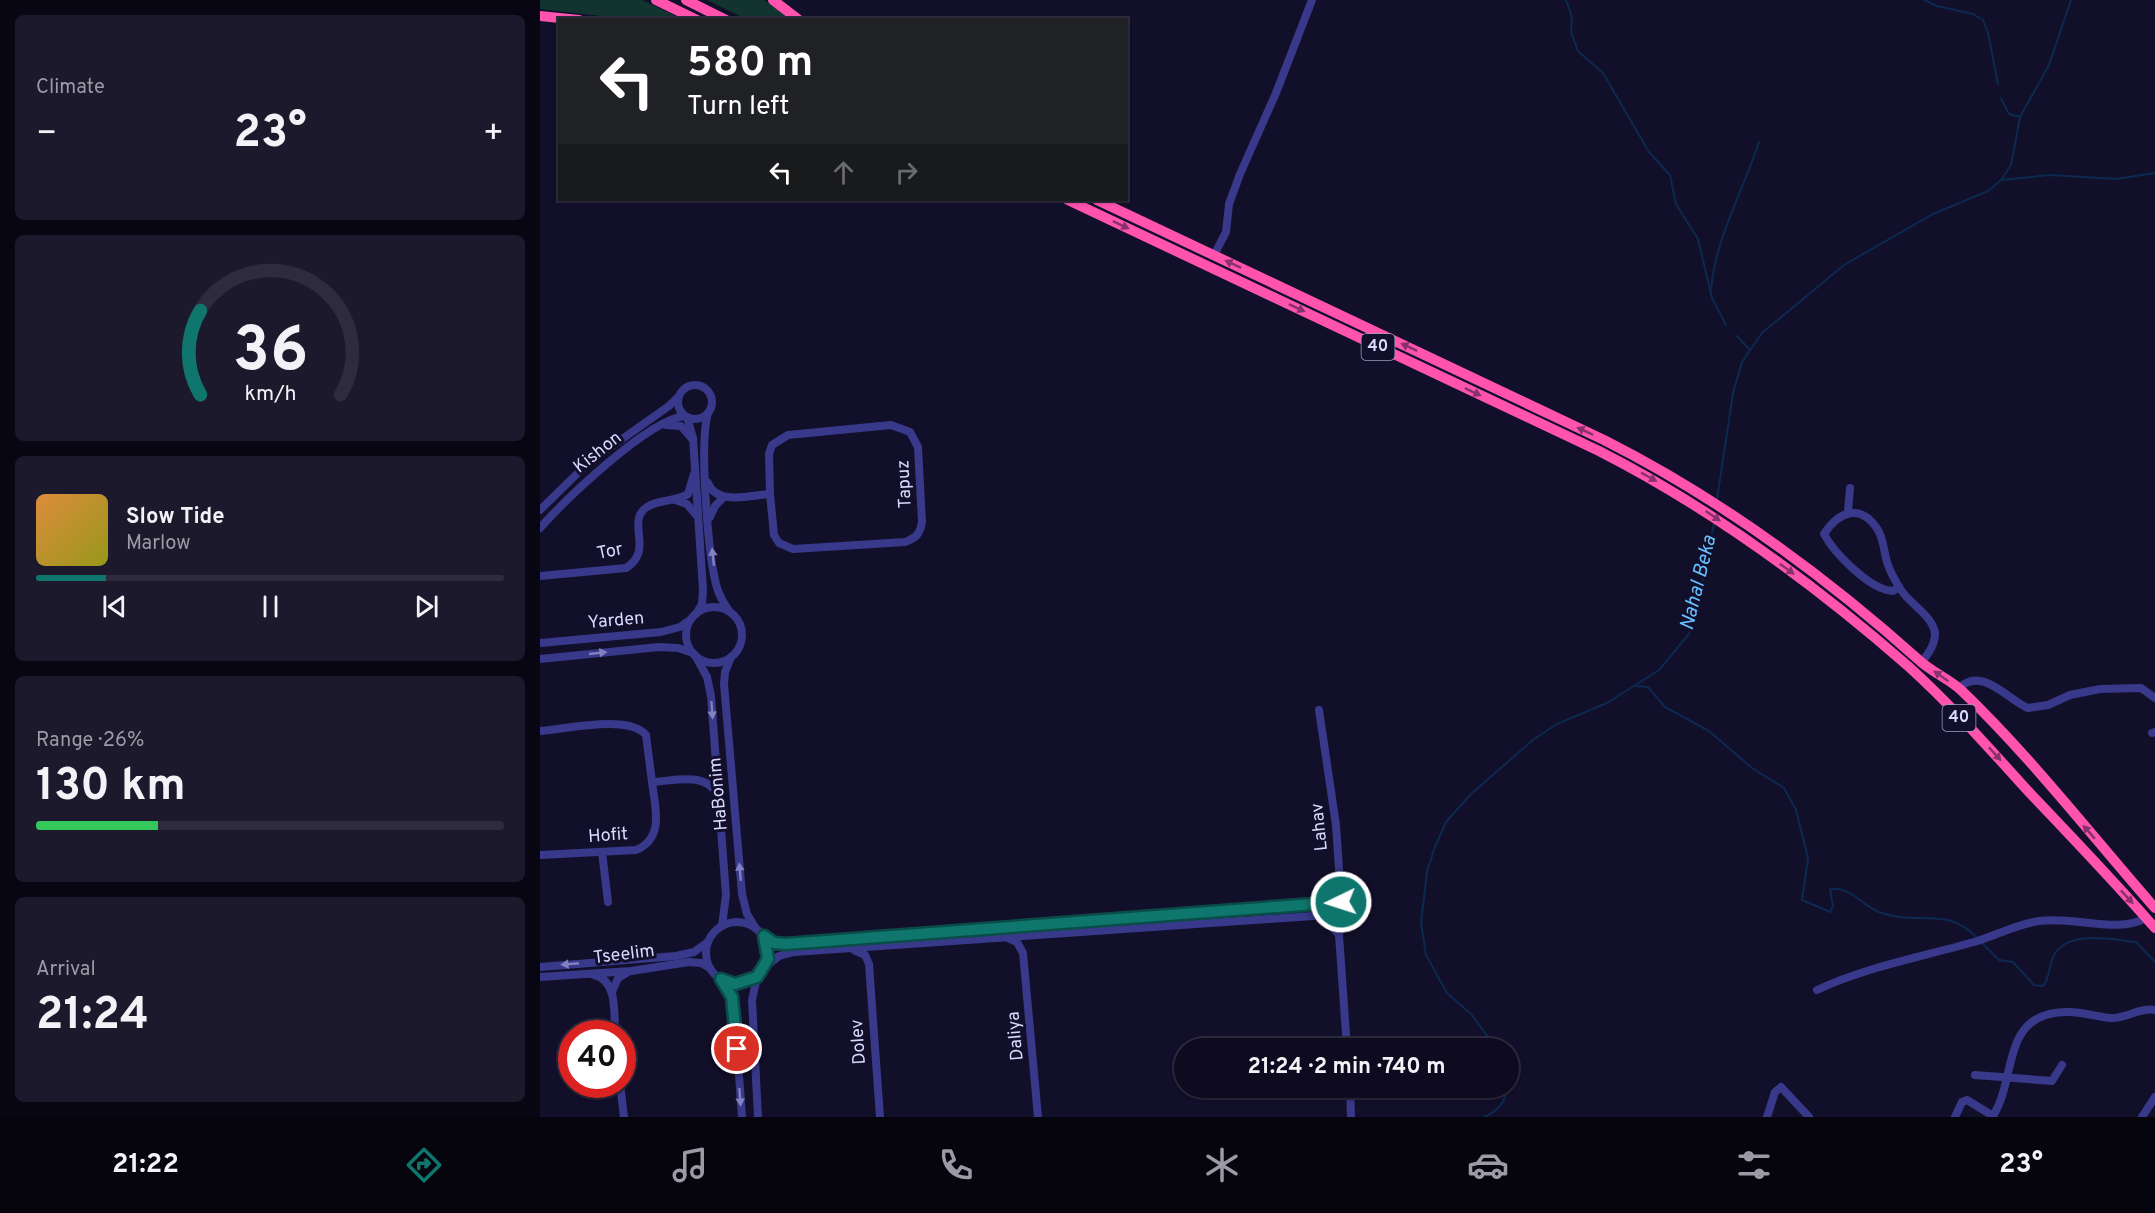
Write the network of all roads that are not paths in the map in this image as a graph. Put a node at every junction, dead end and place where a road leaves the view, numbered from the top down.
1 (656, 0) edge
2 (686, 0) edge
3 (773, 0) edge
4 (1312, 0) edge
5 (540, 16) edge
6 (560, 18) edge
7 (693, 18) edge
8 (722, 18) edge
9 (796, 18) edge
10 (1070, 201) edge
11 (1098, 201) edge
12 (1108, 201) edge
13 (1170, 234) junction
14 (1214, 255) junction
15 (678, 397) junction
16 (708, 413) junction
17 (686, 417) junction
18 (659, 426) junction
19 (693, 441) junction
20 (694, 474) junction
21 (706, 479) junction
22 (1850, 488) dead end
23 (770, 494) junction
24 (724, 497) junction
25 (674, 500) junction
26 (540, 510) edge
27 (1848, 512) junction
28 (697, 519) junction
29 (709, 521) junction
30 (540, 528) edge
31 (540, 576) edge
32 (1899, 587) junction
33 (730, 612) junction
34 (694, 617) junction
35 (540, 643) edge
36 (694, 654) junction
37 (731, 657) junction
38 (540, 658) edge
39 (1922, 663) junction
40 (1959, 688) junction
41 (2155, 698) edge
42 (1319, 710) dead end
43 (540, 731) edge
44 (716, 762) junction
45 (700, 779) junction
46 (652, 782) junction
47 (719, 798) junction
48 (602, 852) junction
49 (540, 855) edge
50 (608, 902) dead end
51 (1341, 902) junction
52 (2155, 908) edge
53 (1342, 914) junction
54 (1318, 915) junction
55 (2146, 918) junction
56 (722, 926) junction
57 (755, 927) junction
58 (2155, 928) edge
59 (1039, 934) junction
60 (1339, 935) junction
61 (764, 936) junction
62 (1003, 937) junction
63 (708, 942) junction
64 (882, 946) junction
65 (849, 949) junction
66 (1023, 953) junction
67 (869, 964) junction
68 (540, 967) edge
69 (765, 967) junction
70 (710, 968) junction
71 (631, 971) junction
72 (592, 975) junction
73 (540, 977) edge
74 (757, 977) junction
75 (721, 979) junction
76 (1817, 990) dead end
77 (612, 994) junction
78 (2155, 1010) edge
79 (614, 1020) edge
80 (1346, 1038) edge
81 (2062, 1065) dead end
82 (1975, 1075) dead end
83 (2007, 1079) junction
84 (2155, 1097) edge
85 (622, 1098) edge
86 (1350, 1098) edge
87 (1994, 1116) edge
88 (624, 1117) edge
89 (742, 1117) edge
90 (758, 1117) edge
91 (880, 1117) edge
92 (1038, 1117) edge
93 (1351, 1117) edge
94 (1767, 1117) edge
95 (1809, 1117) edge
96 (1955, 1117) edge
97 (2142, 1117) edge

1 - 7 highway
2 - 8 highway
3 - 9 highway
4 - 14 street
5 - 6 highway
10 -> 55 highway, 40
11 - 13 highway, 40
12 - 13 highway
13 - 14 highway, 40
39 -> 14 highway, 40
15 - 16 street
15 - 17 street
15 - 26 street, Kishon
16 - 17 street
16 - 21 street
17 - 18 street, Kishon
17 - 19 street
18 - 19 street
18 - 30 street, Kishon
19 - 20 street
20 - 25 street
20 - 28 street
21 - 24 street
21 - 29 street
22 - 27 street
23 - 23 street, Tapuz
23 - 24 street
24 - 29 street
25 - 28 street
25 - 31 street, Tor
27 - 32 street
27 - 32 street
28 - 34 street
33 -> 29 street
32 - 39 street
33 - 34 street
33 - 37 street
34 - 35 street, Yarden
34 - 36 street
36 - 37 street
38 -> 36 street, Yarden
36 -> 44 street, HaBonim
57 -> 37 street, HaBonim
40 -> 39 highway, 40
40 - 41 street
52 -> 40 highway, 40
42 - 51 street, Lahav
43 - 46 street, Hofit
44 - 45 street
44 - 47 street, HaBonim
45 - 46 street
45 - 47 street
46 - 48 street, Hofit
47 - 56 street, HaBonim
48 - 49 street, Hofit
48 - 50 street
51 - 53 street, Lahav
51 - 61 street
53 - 54 street
53 - 60 street, Lahav
54 - 59 street
54 - 60 street
55 - 58 highway, 40
55 - 76 street
56 - 57 street
56 - 63 street
57 - 61 street
59 - 62 street
59 - 66 street
60 - 80 street, Lahav
61 - 69 street
62 - 64 street
62 - 66 street
63 -> 68 street, Tseelim
63 - 70 street
64 - 65 street
64 - 67 street
65 - 67 street
65 - 69 street
66 - 92 street, Daliya
67 - 91 street, Dolev
69 - 74 street
70 - 71 street, Tseelim
70 - 75 street
71 - 72 street, Tseelim
71 - 77 street
72 - 73 street, Tseelim
72 - 77 street
74 - 75 street
74 - 90 street
75 -> 89 street
77 - 79 street
78 - 83 street
81 - 83 street
82 - 83 street
83 - 87 street
84 - 97 street
85 - 88 street
86 - 93 street
87 - 96 street
94 - 95 street

